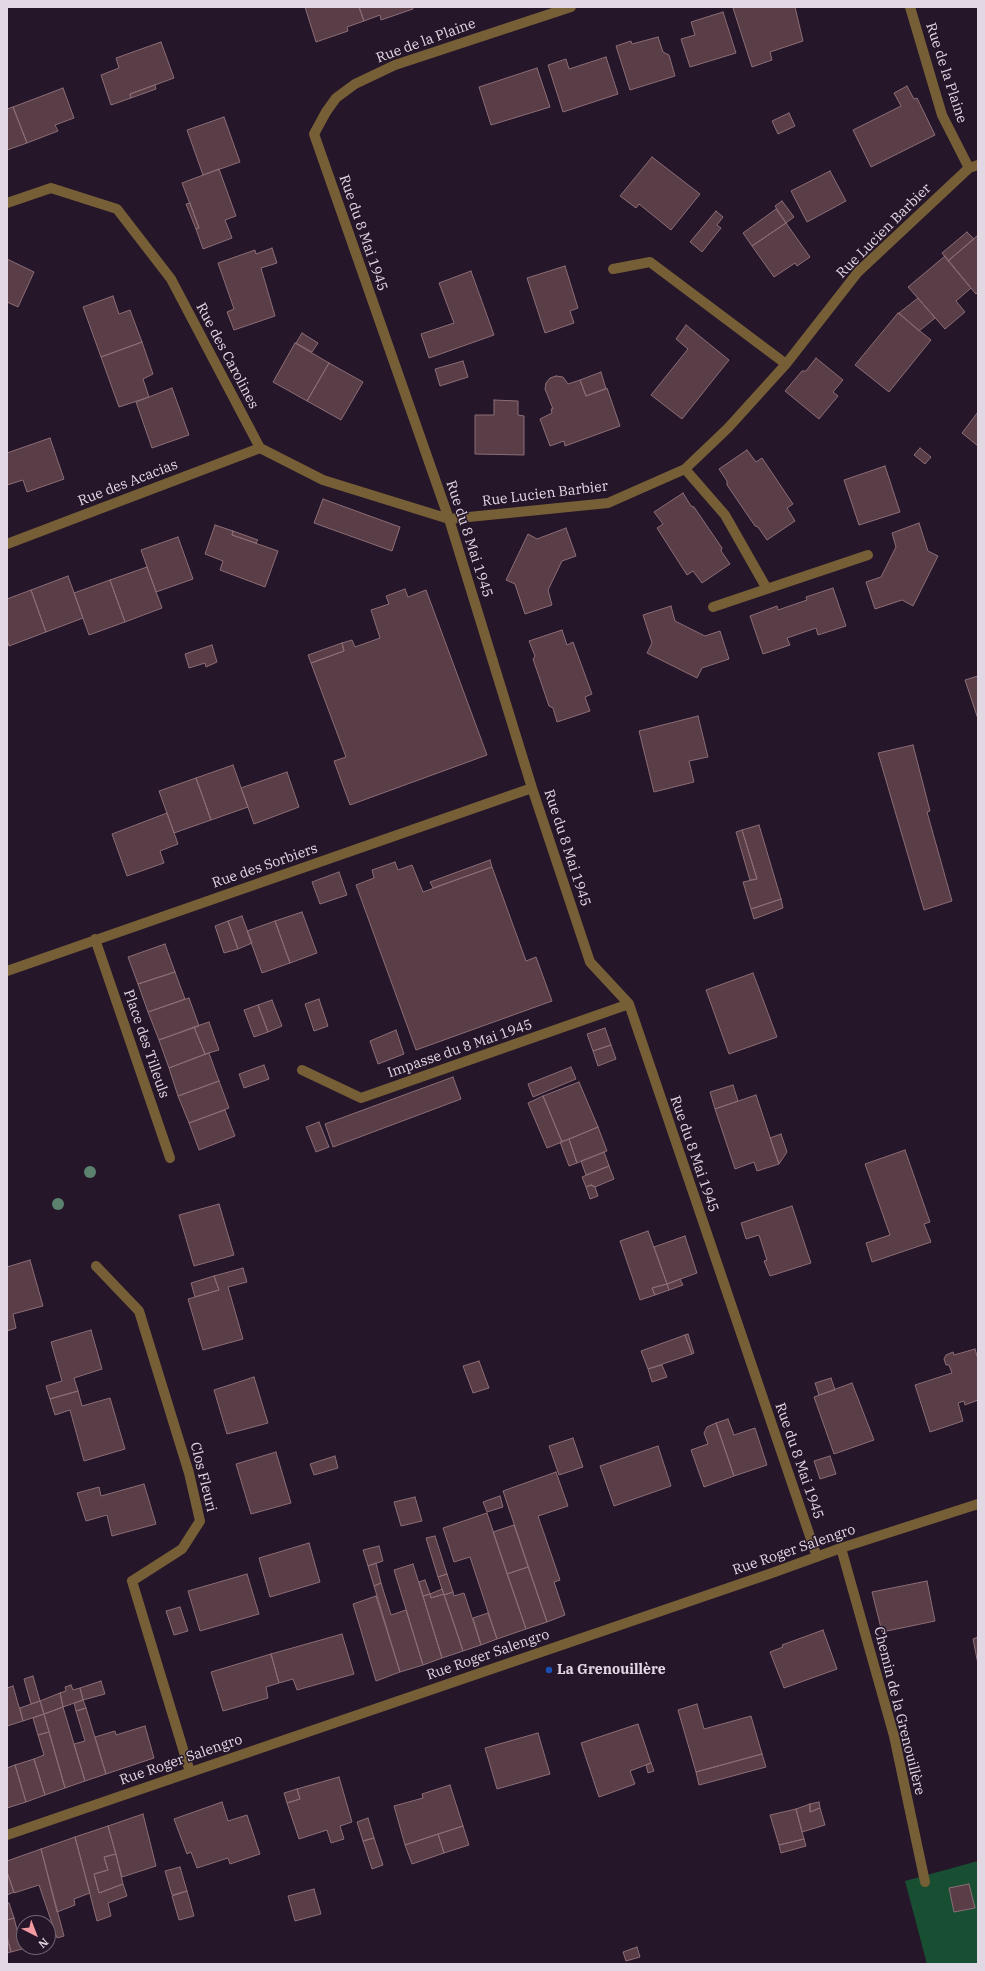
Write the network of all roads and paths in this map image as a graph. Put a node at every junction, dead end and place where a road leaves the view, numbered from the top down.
1 (571, 7) edge
2 (910, 7) edge
3 (314, 134) joint
4 (973, 166) edge
5 (7, 203) edge
6 (613, 268) dead end
7 (786, 364) junction
8 (260, 448) junction
9 (685, 469) junction
10 (448, 519) junction
11 (7, 544) edge
12 (868, 554) dead end
13 (767, 589) junction
14 (713, 607) dead end
15 (532, 788) junction
16 (95, 939) junction
17 (7, 971) edge
18 (629, 1004) junction
19 (302, 1070) dead end
20 (170, 1158) dead end
21 (96, 1266) dead end
22 (978, 1504) edge
23 (842, 1548) junction
24 (817, 1557) junction
25 (190, 1772) junction
26 (7, 1835) edge
27 (925, 1882) dead end

1 - 3 street, Rue de la Plaine
2 - 4 street, Rue de la Plaine
3 - 10 street, Rue du 8 Mai 1945
4 - 7 street, Rue Lucien Barbier
5 - 8 street, Rue des Carolines
6 - 7 street
7 - 9 street, Rue Lucien Barbier
8 - 10 street
8 - 11 street, Rue des Acacias
9 - 10 street, Rue Lucien Barbier
9 - 13 street
10 - 15 street, Rue du 8 Mai 1945
12 - 13 street
13 - 14 street
15 - 16 street, Rue des Sorbiers
15 - 18 street, Rue du 8 Mai 1945
16 - 17 street, Rue des Sorbiers
16 - 20 street, Place des Tilleuls
18 - 19 street, Impasse du 8 Mai 1945
18 - 24 street, Rue du 8 Mai 1945
21 - 25 street, Clos Fleuri
22 - 23 street, Rue Roger Salengro
23 - 24 street, Rue Roger Salengro
23 - 27 street, Chemin de la Grenouillère
24 - 25 street, Rue Roger Salengro
25 - 26 street, Rue Roger Salengro

